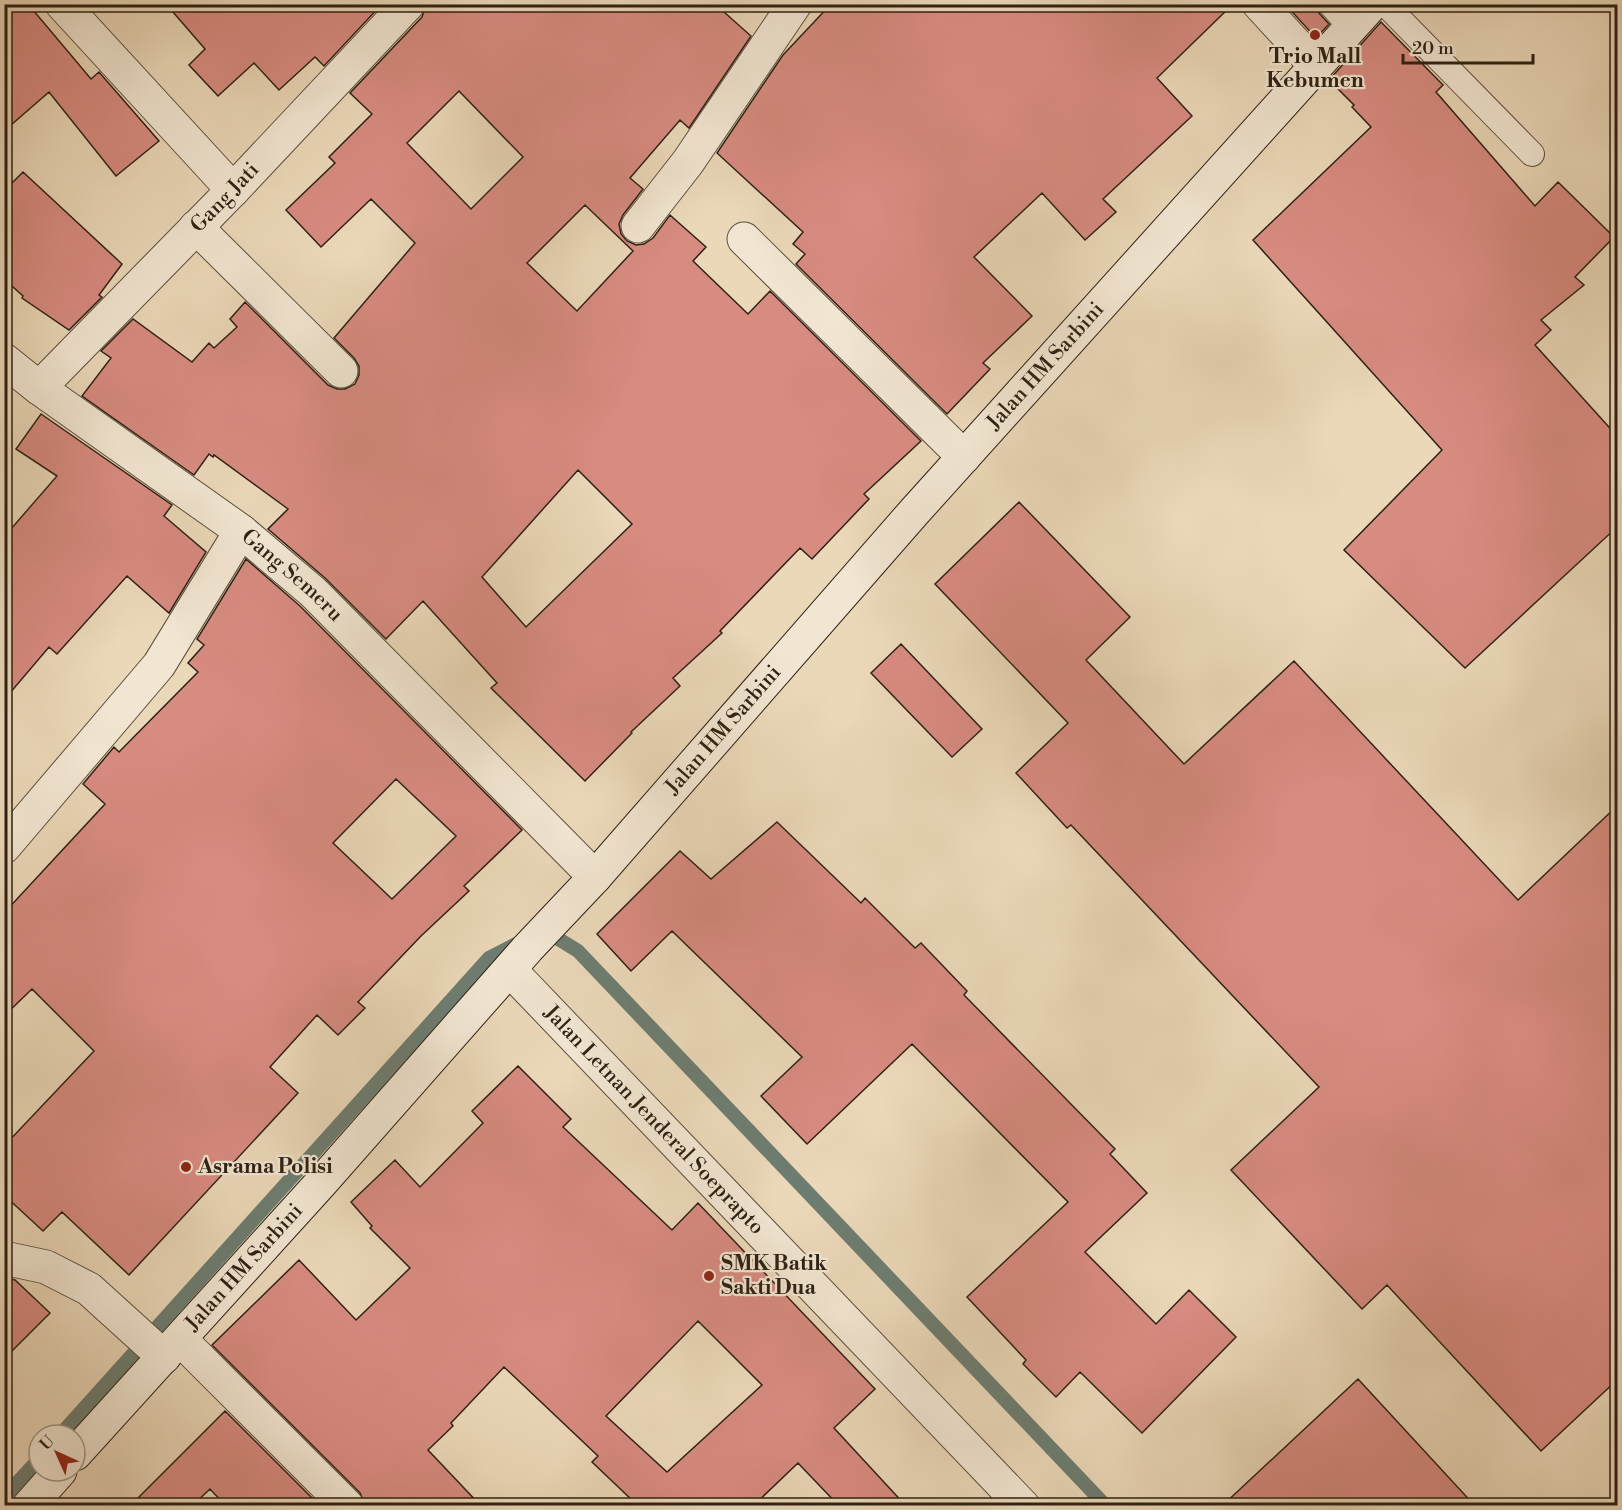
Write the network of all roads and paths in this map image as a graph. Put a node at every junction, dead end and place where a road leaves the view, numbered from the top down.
1 (62, 4) edge
2 (408, 4) edge
3 (795, 4) edge
4 (1259, 4) edge
5 (1385, 4) edge
6 (1349, 10) edge
7 (1316, 66) junction
8 (1532, 154) dead end
9 (233, 190) junction
10 (638, 226) dead end
11 (196, 227) junction
12 (744, 239) dead end
13 (4, 360) edge
14 (341, 371) dead end
15 (39, 388) junction
16 (964, 457) junction
17 (241, 531) junction
18 (4, 846) edge
19 (596, 877) junction
20 (519, 959) junction
21 (4, 1258) edge
22 (166, 1347) junction
23 (87, 1441) edge
24 (49, 1483) edge
25 (29, 1506) edge
26 (347, 1506) edge
27 (1023, 1506) edge

1 - 9 street
2 - 9 street, Gang Jati
3 - 10 street
4 - 7 street
5 - 8 lane
6 - 7 street, Jalan HM Sarbini
7 - 16 street, Jalan HM Sarbini
9 - 11 street, Gang Jati
11 - 14 street
11 - 15 street, Gang Jati
12 - 16 street
13 - 15 street
15 - 17 street
16 - 19 street, Jalan HM Sarbini
17 - 18 street, Gang Semeru
17 - 19 street, Gang Semeru
19 - 20 street, Jalan HM Sarbini
20 - 22 street, Jalan HM Sarbini
20 - 27 street, Jalan Letnan Jenderal Soeprapto
21 - 22 street
22 - 23 street, Jalan HM Sarbini
22 - 26 street
24 - 25 street

